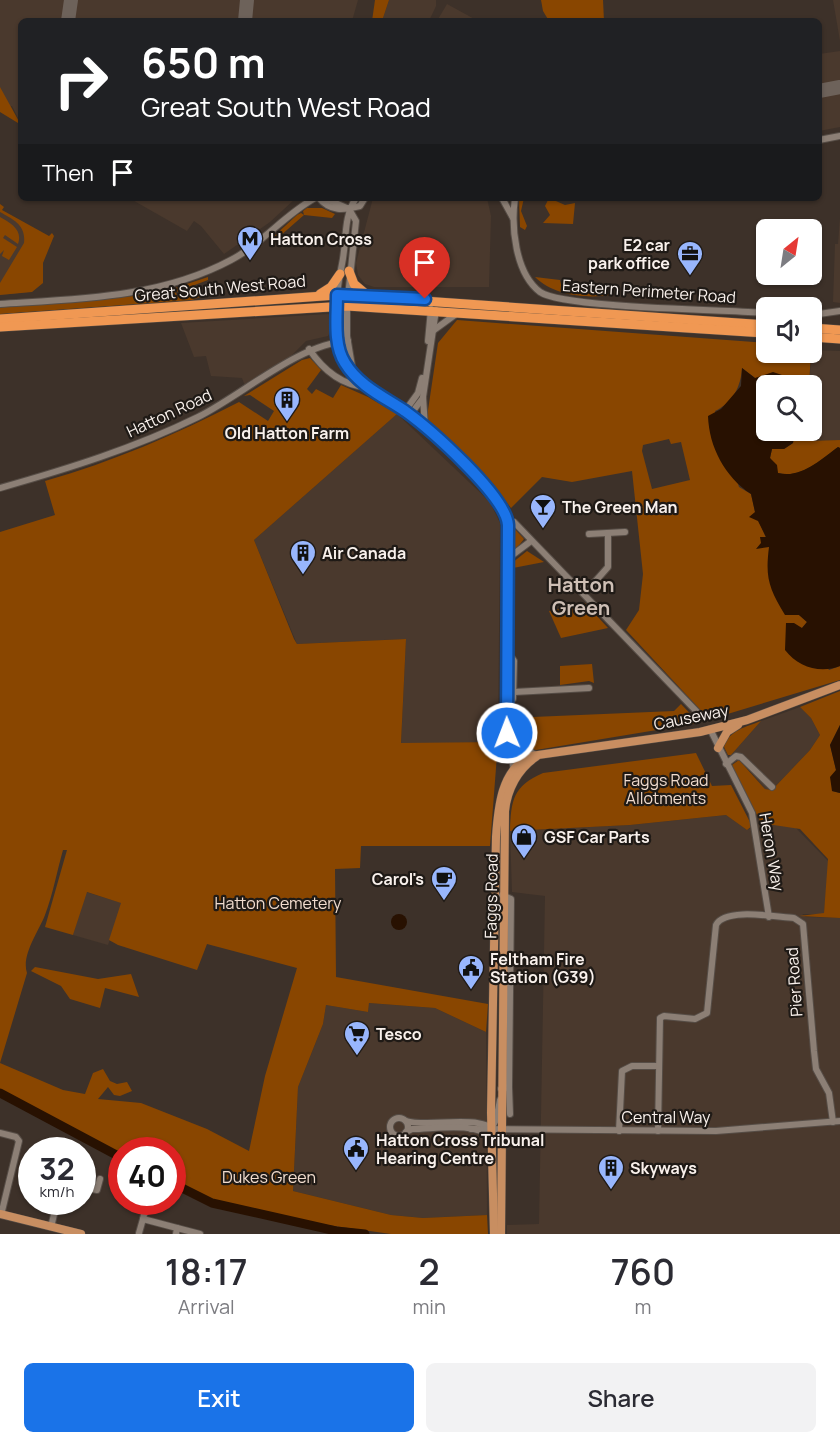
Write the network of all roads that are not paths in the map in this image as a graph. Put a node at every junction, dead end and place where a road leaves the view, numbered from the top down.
1 (840, 136) edge
2 (822, 139) edge
3 (313, 201) edge
4 (320, 201) edge
5 (331, 201) edge
6 (355, 201) edge
7 (363, 201) edge
8 (504, 201) edge
9 (515, 201) edge
10 (349, 209) junction
11 (514, 219) junction
12 (344, 272) junction
13 (342, 292) junction
14 (315, 296) junction
15 (367, 296) junction
16 (434, 300) junction
17 (0, 304) edge
18 (343, 308) junction
19 (840, 311) edge
20 (756, 312) edge
21 (434, 313) junction
22 (460, 313) junction
23 (822, 314) edge
24 (0, 319) edge
25 (756, 324) edge
26 (0, 327) edge
27 (822, 329) edge
28 (434, 330) junction
29 (840, 330) edge
30 (756, 332) edge
31 (822, 338) edge
32 (840, 339) edge
33 (348, 341) junction
34 (338, 342) junction
35 (309, 349) junction
36 (354, 374) junction
37 (367, 387) junction
38 (423, 397) junction
39 (408, 413) junction
40 (425, 428) junction
41 (0, 488) edge
42 (507, 520) junction
43 (625, 532) dead end
44 (608, 533) junction
45 (589, 534) dead end
46 (531, 541) junction
47 (507, 559) junction
48 (584, 594) junction
49 (506, 656) junction
50 (840, 685) edge
51 (589, 687) dead end
52 (514, 692) junction
53 (506, 703) junction
54 (701, 716) dead end
55 (747, 720) junction
56 (710, 729) junction
57 (507, 736) junction
58 (718, 748) junction
59 (538, 754) junction
60 (523, 764) junction
61 (726, 764) junction
62 (513, 770) junction
63 (772, 787) dead end
64 (500, 895) junction
65 (768, 917) junction
66 (659, 1066) junction
67 (504, 1090) junction
68 (491, 1113) junction
69 (510, 1114) dead end
70 (405, 1121) junction
71 (837, 1121) edge
72 (482, 1123) junction
73 (620, 1131) junction
74 (658, 1131) junction
75 (406, 1132) junction
76 (497, 1132) junction
77 (0, 1133) edge
78 (100, 1179) dead end
79 (96, 1190) edge
80 (0, 1215) edge
81 (54, 1215) edge
82 (144, 1215) edge
83 (143, 1219) junction
84 (496, 1221) junction
85 (51, 1227) junction
86 (177, 1231) edge
87 (139, 1233) edge
88 (81, 1234) edge
89 (200, 1234) edge
90 (494, 1234) edge
91 (501, 1234) edge

1 - 2 street
3 - 17 street
4 - 10 street
5 - 10 street
6 - 10 street
7 - 10 street
8 - 11 street, Eastern Perimeter Road
9 - 11 street, Eastern Perimeter Road
10 - 12 street
11 - 20 street, Eastern Perimeter Road
12 - 13 street
12 - 14 highway
12 - 15 highway
13 - 14 highway, Great South West Road
13 - 15 highway, Great South West Road
13 - 18 street
14 - 24 highway, Great South West Road
15 - 16 highway, Great South West Road
16 - 21 street
16 - 25 highway, Great South West Road
18 - 21 highway, Great South West Road
18 - 26 highway, Great South West Road
18 - 33 street
18 - 34 street
19 - 23 street
21 - 22 highway, Great South West Road
21 - 28 street
21 - 39 street
22 - 28 street
22 - 30 highway, Great South West Road
27 - 29 highway
28 - 38 street
31 - 32 highway
33 - 34 street, Hatton Road
33 - 36 street
34 - 35 street, Hatton Road
34 - 36 street
35 - 37 street
35 - 41 street, Hatton Road
36 - 37 street
37 - 39 street
38 - 39 street
38 - 40 street
39 - 40 street
40 - 42 street
42 - 46 street
42 - 47 street
43 - 44 street
44 - 45 street
44 - 48 street
46 - 47 street
46 - 48 street
47 - 49 street
48 - 54 street
49 - 52 street
49 - 53 street
50 - 55 main road, Causeway
51 - 52 street
52 - 53 street
53 - 57 street
55 - 56 main road, Causeway
55 - 58 main road
56 - 58 street, Heron Way
56 - 59 main road, Causeway
57 - 59 street
57 - 60 street
57 - 62 street
58 - 61 street, Heron Way
59 - 60 main road, Causeway
60 - 62 main road, Causeway
60 - 64 main road, Faggs Road
61 - 63 street
61 - 65 street, Heron Way
62 - 64 main road, Faggs Road
64 - 67 main road, Faggs Road
64 - 68 main road, Faggs Road
65 - 66 street, Pier Road
65 - 71 street, Pier Road
66 - 73 street
66 - 74 street
67 - 69 street
67 - 76 main road, Faggs Road
68 - 72 street
68 - 76 main road, Faggs Road
70 - 72 street
70 - 75 street
70 - 75 street
71 - 74 street, Central Way
72 - 76 street
73 - 74 street, Central Way
73 - 76 street, Central Way
75 - 76 street
76 - 84 main road, Faggs Road
76 - 84 main road, Faggs Road
77 - 80 street
78 - 79 street
80 - 85 main road
81 - 85 street
82 - 83 street
83 - 86 street
83 - 87 street
84 - 90 main road, Faggs Road
84 - 91 main road, Faggs Road
85 - 88 main road
86 - 89 street

